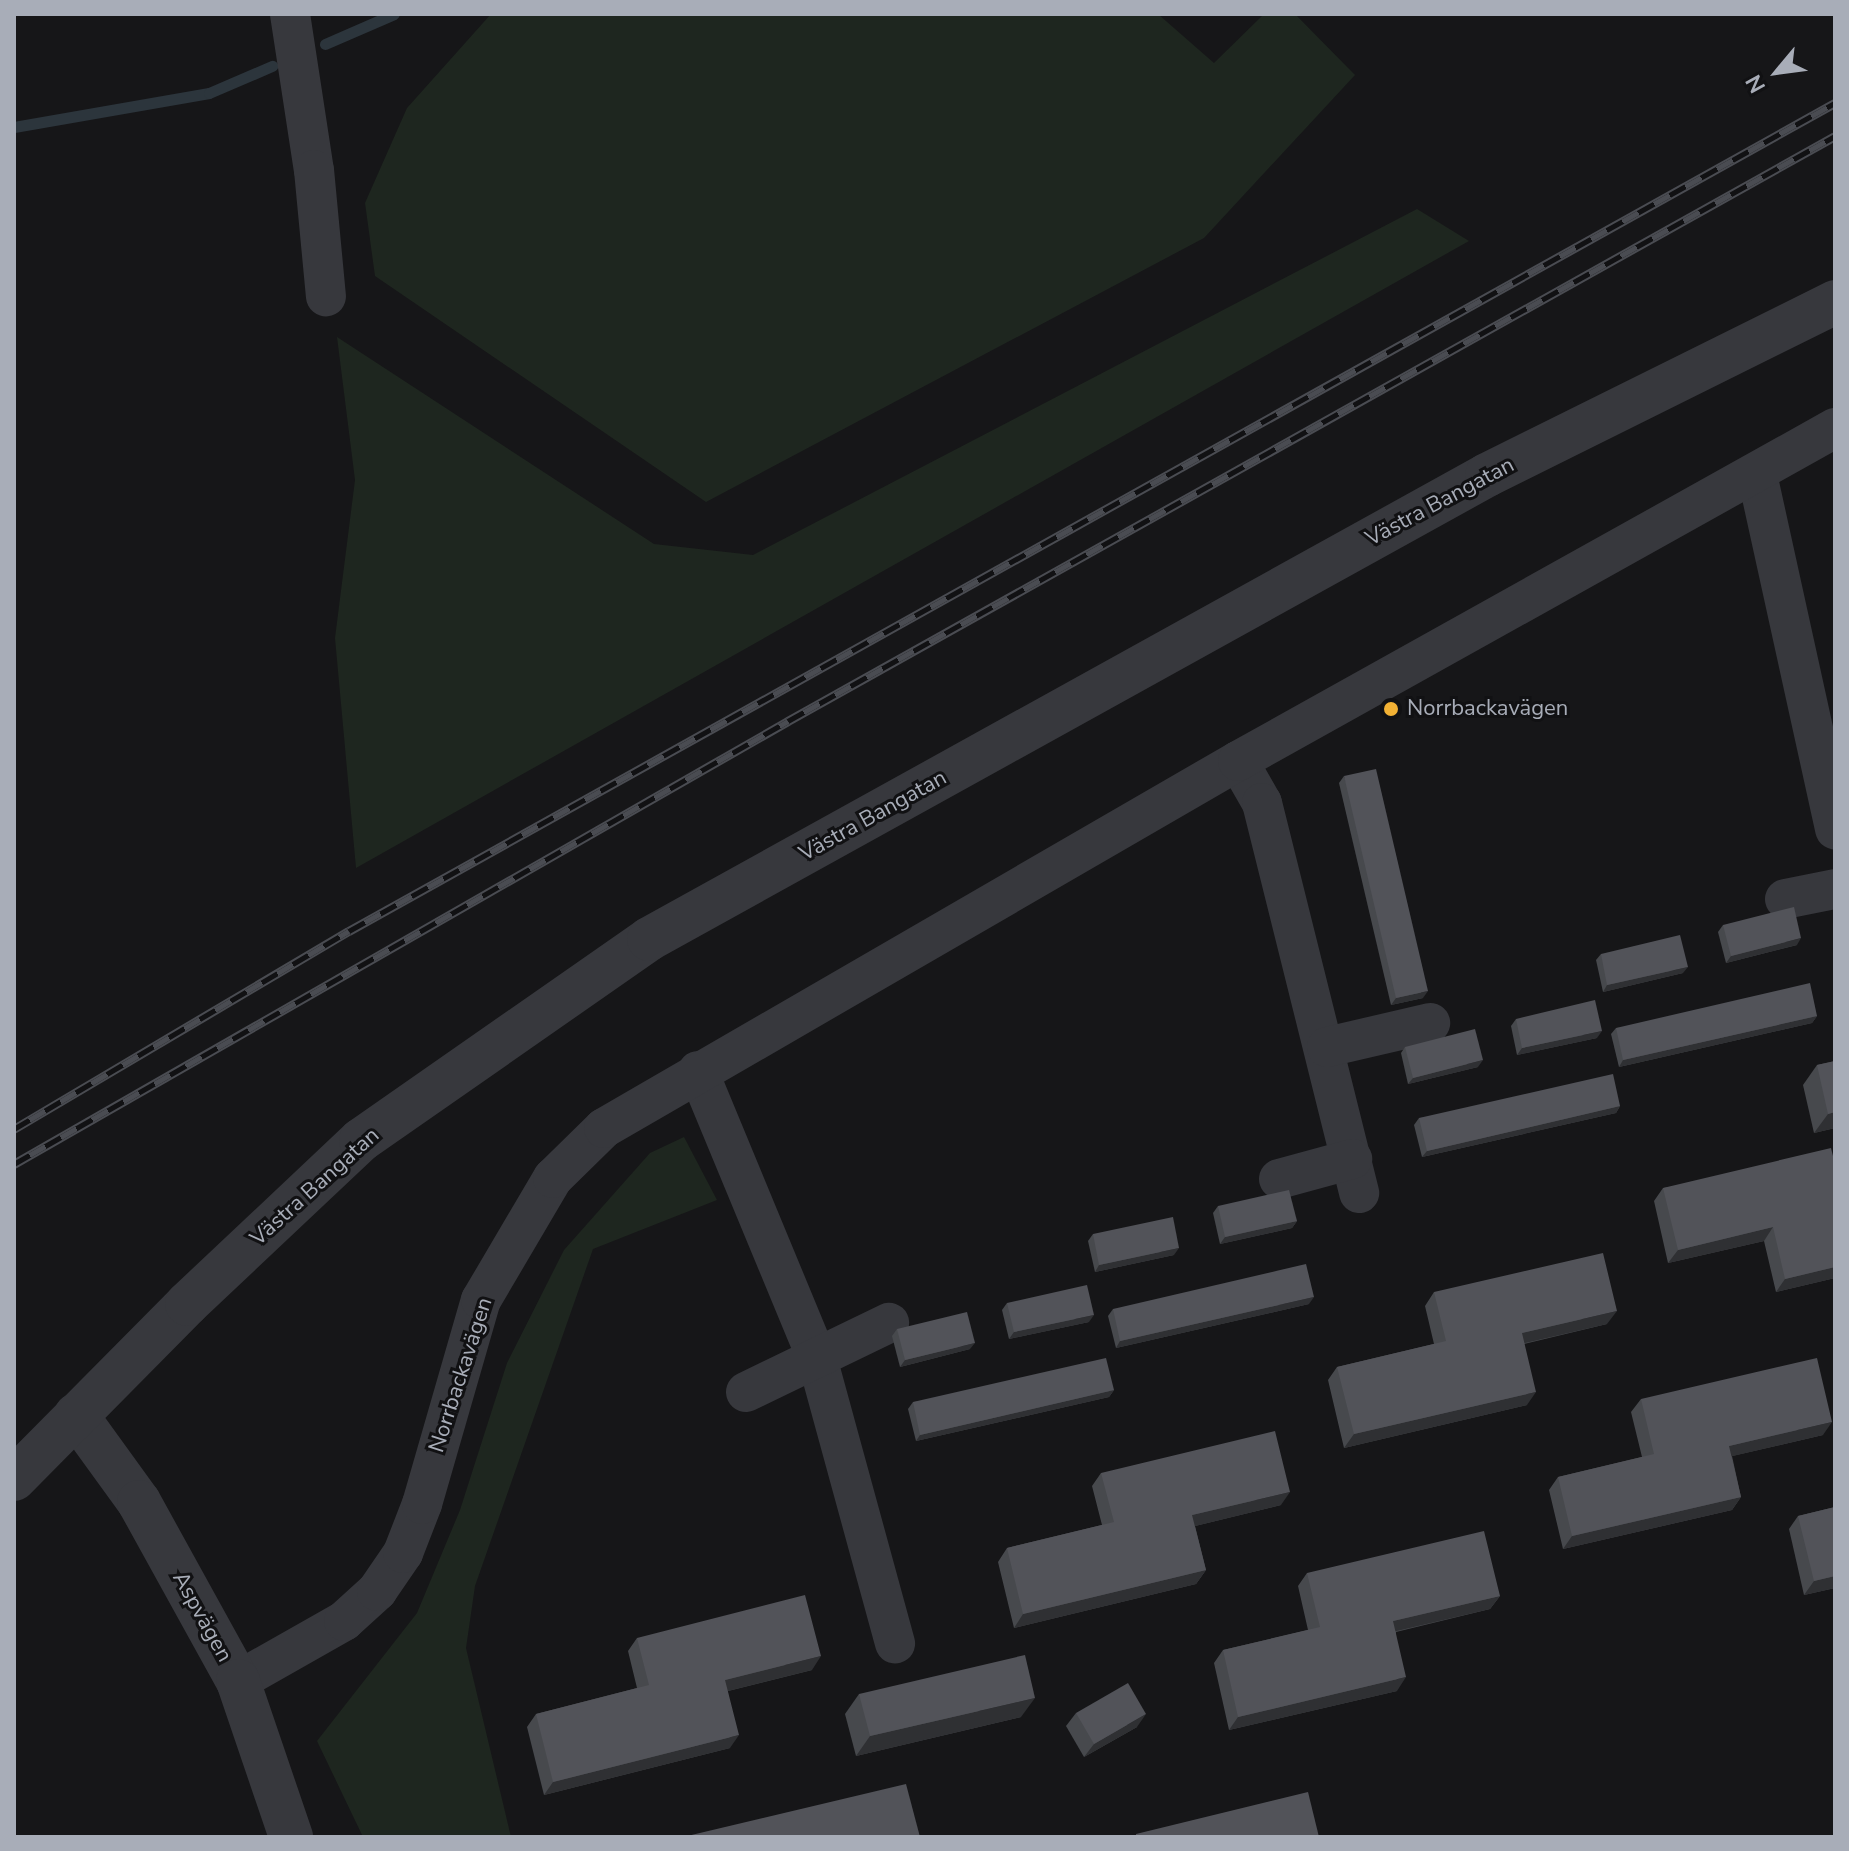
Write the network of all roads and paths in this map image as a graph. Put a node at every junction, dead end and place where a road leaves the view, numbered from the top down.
1 (290, 14) edge
2 (326, 296) dead end
3 (1835, 302) edge
4 (1835, 428) edge
5 (1757, 474) junction
6 (1238, 761) junction
7 (1829, 773) edge
8 (1835, 830) edge
9 (1835, 889) edge
10 (1785, 899) dead end
11 (1430, 1023) dead end
12 (1327, 1047) junction
13 (698, 1071) junction
14 (1279, 1179) dead end
15 (889, 1323) dead end
16 (817, 1358) junction
17 (746, 1392) dead end
18 (76, 1415) junction
19 (14, 1479) edge
20 (895, 1644) dead end
21 (238, 1681) junction
22 (291, 1837) edge

1 - 2 street
3 - 18 street, Västra Bangatan
4 - 5 street, Norrbackavägen
5 - 6 street, Norrbackavägen
5 - 7 street
6 - 12 street
6 - 13 street, Norrbackavägen
7 - 8 street
9 - 10 street
11 - 12 street
12 - 14 street
13 - 16 street
13 - 21 street, Norrbackavägen
15 - 16 street
16 - 17 street
16 - 20 street
18 - 19 street, Västra Bangatan
18 - 21 street, Aspvägen
21 - 22 street, Aspvägen

